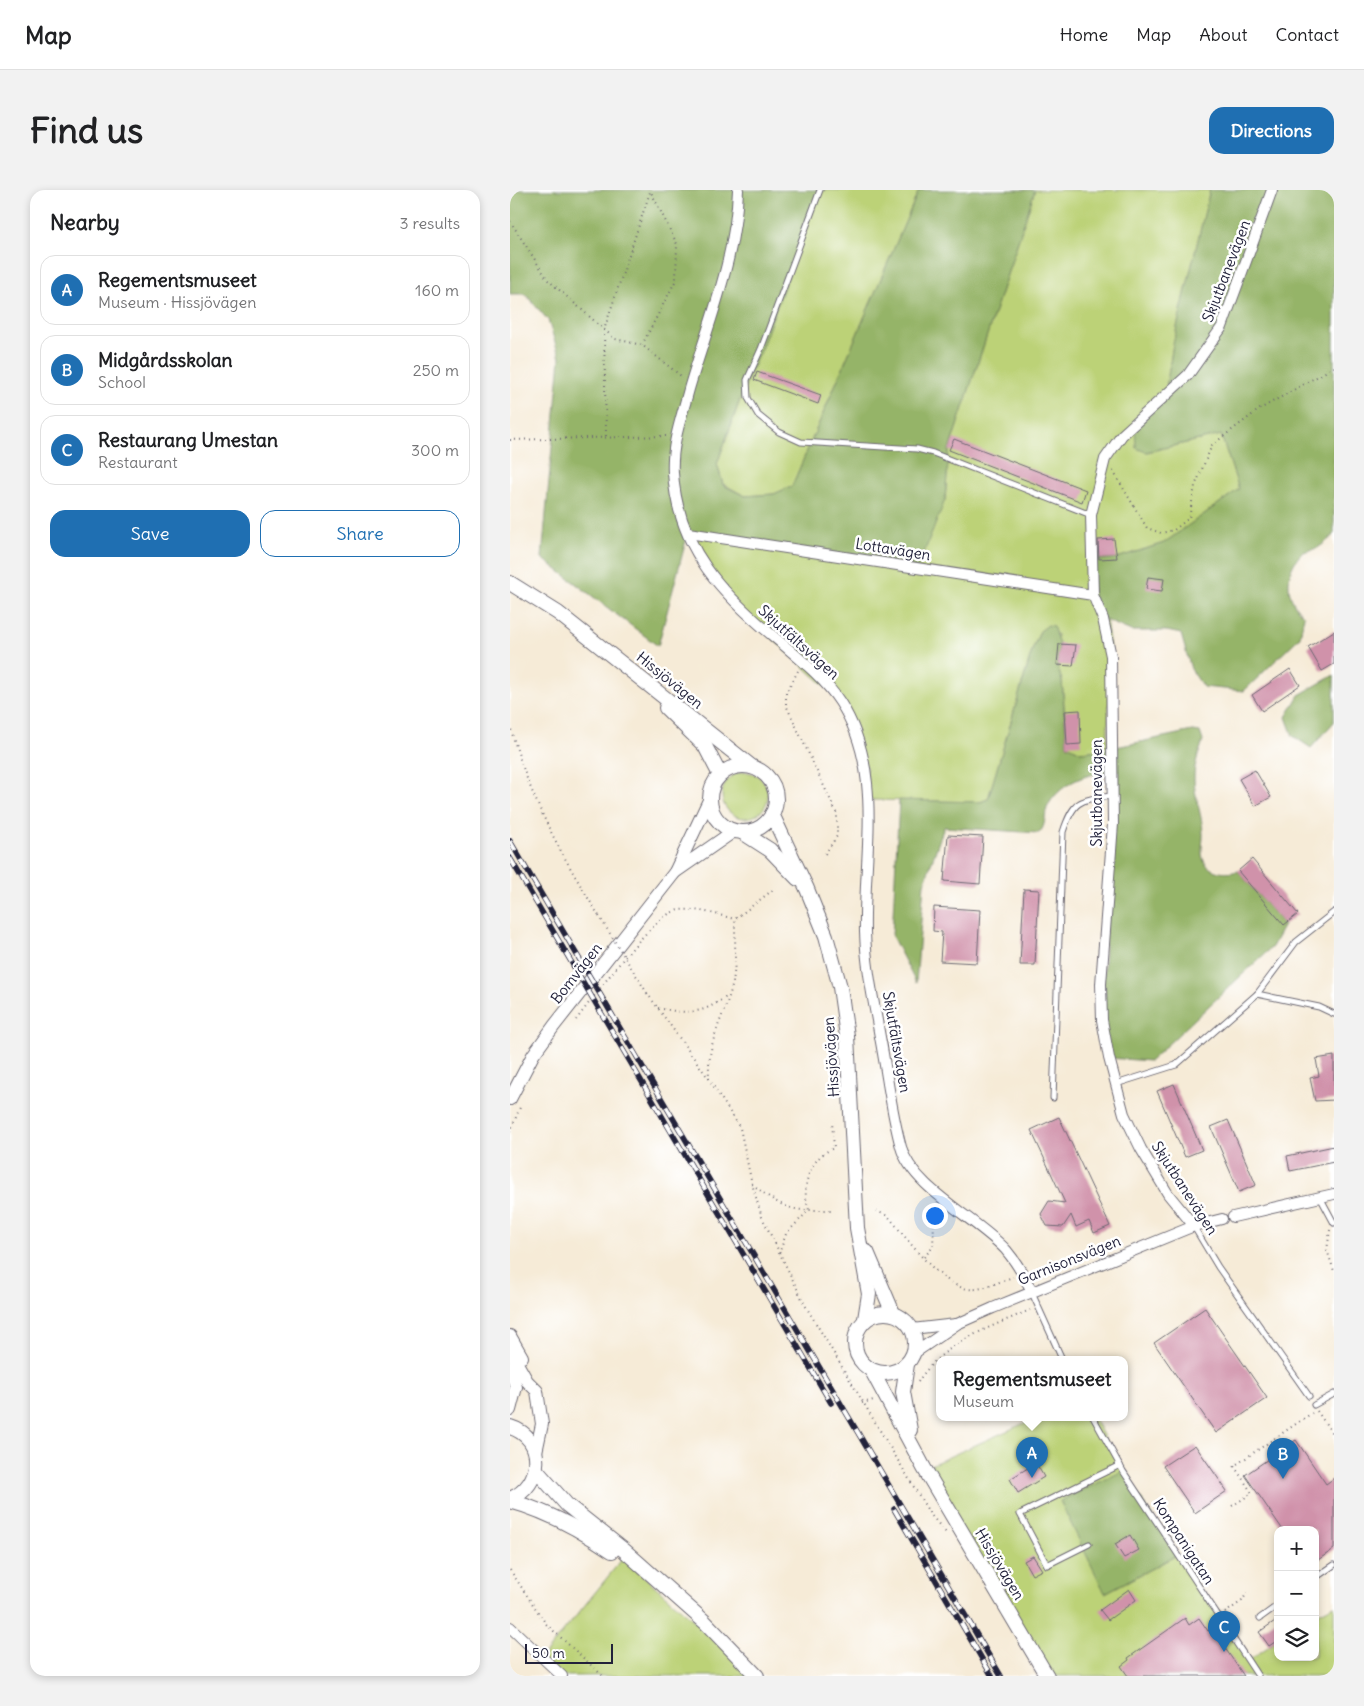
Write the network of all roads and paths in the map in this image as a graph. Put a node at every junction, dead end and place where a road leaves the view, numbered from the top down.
1 (738, 190) edge
2 (820, 190) edge
3 (1272, 190) edge
4 (650, 191) edge
5 (510, 221) edge
6 (604, 330) junction
7 (642, 345) junction
8 (1334, 368) edge
9 (691, 383) junction
10 (606, 436) junction
11 (676, 436) junction
12 (510, 440) edge
13 (1105, 459) junction
14 (1091, 515) junction
15 (688, 533) junction
16 (510, 583) edge
17 (1093, 596) junction
18 (614, 656) junction
19 (804, 662) junction
20 (510, 725) edge
21 (752, 767) junction
22 (720, 775) junction
23 (1112, 796) junction
24 (710, 798) junction
25 (772, 814) junction
26 (738, 831) junction
27 (823, 857) dead end
28 (675, 872) junction
29 (774, 889) dead end
30 (808, 889) junction
31 (1334, 912) edge
32 (736, 920) junction
33 (1257, 994) junction
34 (728, 996) junction
35 (658, 1008) junction
36 (1334, 1014) edge
37 (570, 1027) dead end
38 (709, 1079) junction
39 (1116, 1084) junction
40 (1053, 1098) dead end
41 (510, 1099) edge
42 (523, 1100) dead end
43 (832, 1122) dead end
44 (510, 1132) edge
45 (752, 1184) junction
46 (1334, 1194) edge
47 (1320, 1197) junction
48 (943, 1198) junction
49 (809, 1210) junction
50 (832, 1210) dead end
51 (876, 1211) dead end
52 (1233, 1217) dead end
53 (1331, 1217) junction
54 (1222, 1219) dead end
55 (1334, 1224) edge
56 (1194, 1226) junction
57 (858, 1228) junction
58 (779, 1254) junction
59 (924, 1257) junction
60 (1334, 1271) edge
61 (1023, 1273) junction
62 (1032, 1292) junction
63 (1038, 1306) junction
64 (892, 1313) junction
65 (865, 1319) junction
66 (957, 1324) junction
67 (912, 1329) junction
68 (510, 1336) edge
69 (510, 1351) edge
70 (940, 1356) edge
71 (1061, 1356) edge
72 (910, 1359) junction
73 (936, 1360) edge
74 (510, 1368) edge
75 (872, 1371) junction
76 (537, 1391) junction
77 (903, 1392) junction
78 (1334, 1394) edge
79 (1309, 1396) dead end
80 (886, 1397) junction
81 (862, 1403) junction
82 (1315, 1408) junction
83 (510, 1410) edge
84 (1095, 1421) edge
85 (510, 1427) edge
86 (1334, 1436) edge
87 (536, 1452) junction
88 (1120, 1465) junction
89 (924, 1468) junction
90 (536, 1470) junction
91 (510, 1500) edge
92 (1232, 1506) dead end
93 (951, 1539) dead end
94 (1089, 1544) dead end
95 (1334, 1565) edge
96 (510, 1570) edge
97 (1319, 1575) edge
98 (665, 1587) junction
99 (1248, 1593) dead end
100 (1274, 1608) edge
101 (1224, 1614) dead end
102 (1260, 1618) dead end
103 (510, 1627) edge
104 (562, 1676) edge
105 (602, 1676) edge
106 (757, 1676) edge
107 (1047, 1676) edge
108 (1258, 1676) edge

1 - 9 street, Skjutfältsvägen
2 - 14 lane
3 - 13 street, Skjutbanevägen
4 - 6 path
4 - 7 path
5 - 6 path
6 - 7 path
6 - 10 path
7 - 9 path
8 - 13 path
9 - 11 street, Skjutfältsvägen
10 - 11 path
10 - 12 path
11 - 15 street, Skjutfältsvägen
13 - 14 street, Skjutbanevägen
14 - 17 street, Skjutbanevägen
15 - 17 street, Lottavägen
15 - 19 street, Skjutfältsvägen
16 - 18 main road, Hissjövägen
17 - 23 street, Skjutbanevägen
18 - 21 main road, Hissjövägen
18 - 22 main road, Hissjövägen
19 - 27 path
19 - 48 street, Skjutfältsvägen
20 - 35 path, bridge
21 - 22 main road
21 - 25 main road
22 - 24 main road
23 - 39 street, Skjutbanevägen
23 - 40 lane
24 - 26 main road
24 - 28 street, Bomvägen
25 - 26 main road
25 - 30 main road, Hissjövägen
26 - 28 street, Bomvägen
26 - 30 main road, Hissjövägen
28 - 41 street, Bomvägen
29 - 32 path
30 - 57 main road, Hissjövägen
31 - 33 lane
32 - 34 path
32 - 37 path
33 - 36 lane
33 - 39 lane
34 - 35 path
34 - 38 path
35 - 38 path
38 - 45 path
39 - 56 street, Skjutbanevägen
42 - 44 path
43 - 49 path
45 - 49 path
45 - 58 path
46 - 47 street
47 - 52 street
47 - 53 lane
48 - 59 path
48 - 61 street, Skjutfältsvägen
49 - 50 path
49 - 58 path
51 - 59 path
53 - 55 lane
53 - 60 path
54 - 56 street, Garnisonsvägen
56 - 62 street, Garnisonsvägen
56 - 79 lane, Skjutbanevägen
57 - 64 main road, Hissjövägen
57 - 65 main road, Hissjövägen
58 - 81 path
59 - 61 path
61 - 62 street, Skjutfältsvägen
62 - 63 lane
62 - 66 street, Garnisonsvägen
63 - 70 path
63 - 71 lane
64 - 65 main road
64 - 67 main road
65 - 75 main road
66 - 67 street, Garnisonsvägen
66 - 72 street, Garnisonsvägen
67 - 72 main road
68 - 76 street
69 - 76 street
72 - 75 main road
72 - 77 main road, Hissjövägen
73 - 77 path
74 - 83 street
75 - 80 main road, Hissjövägen
76 - 87 street
77 - 89 main road, Hissjövägen
78 - 82 lane
80 - 81 path
80 - 89 main road, Hissjövägen
81 - 93 path
82 - 86 path
82 - 92 path
84 - 88 lane, Kompanigatan
85 - 87 main road
87 - 90 main road
88 - 94 lane
88 - 108 lane, Kompanigatan
89 - 107 main road, Hissjövägen
90 - 91 main road
90 - 98 main road
91 - 98 main road
95 - 97 lane
96 - 105 path
98 - 106 main road
99 - 101 path
100 - 102 lane
103 - 104 street

